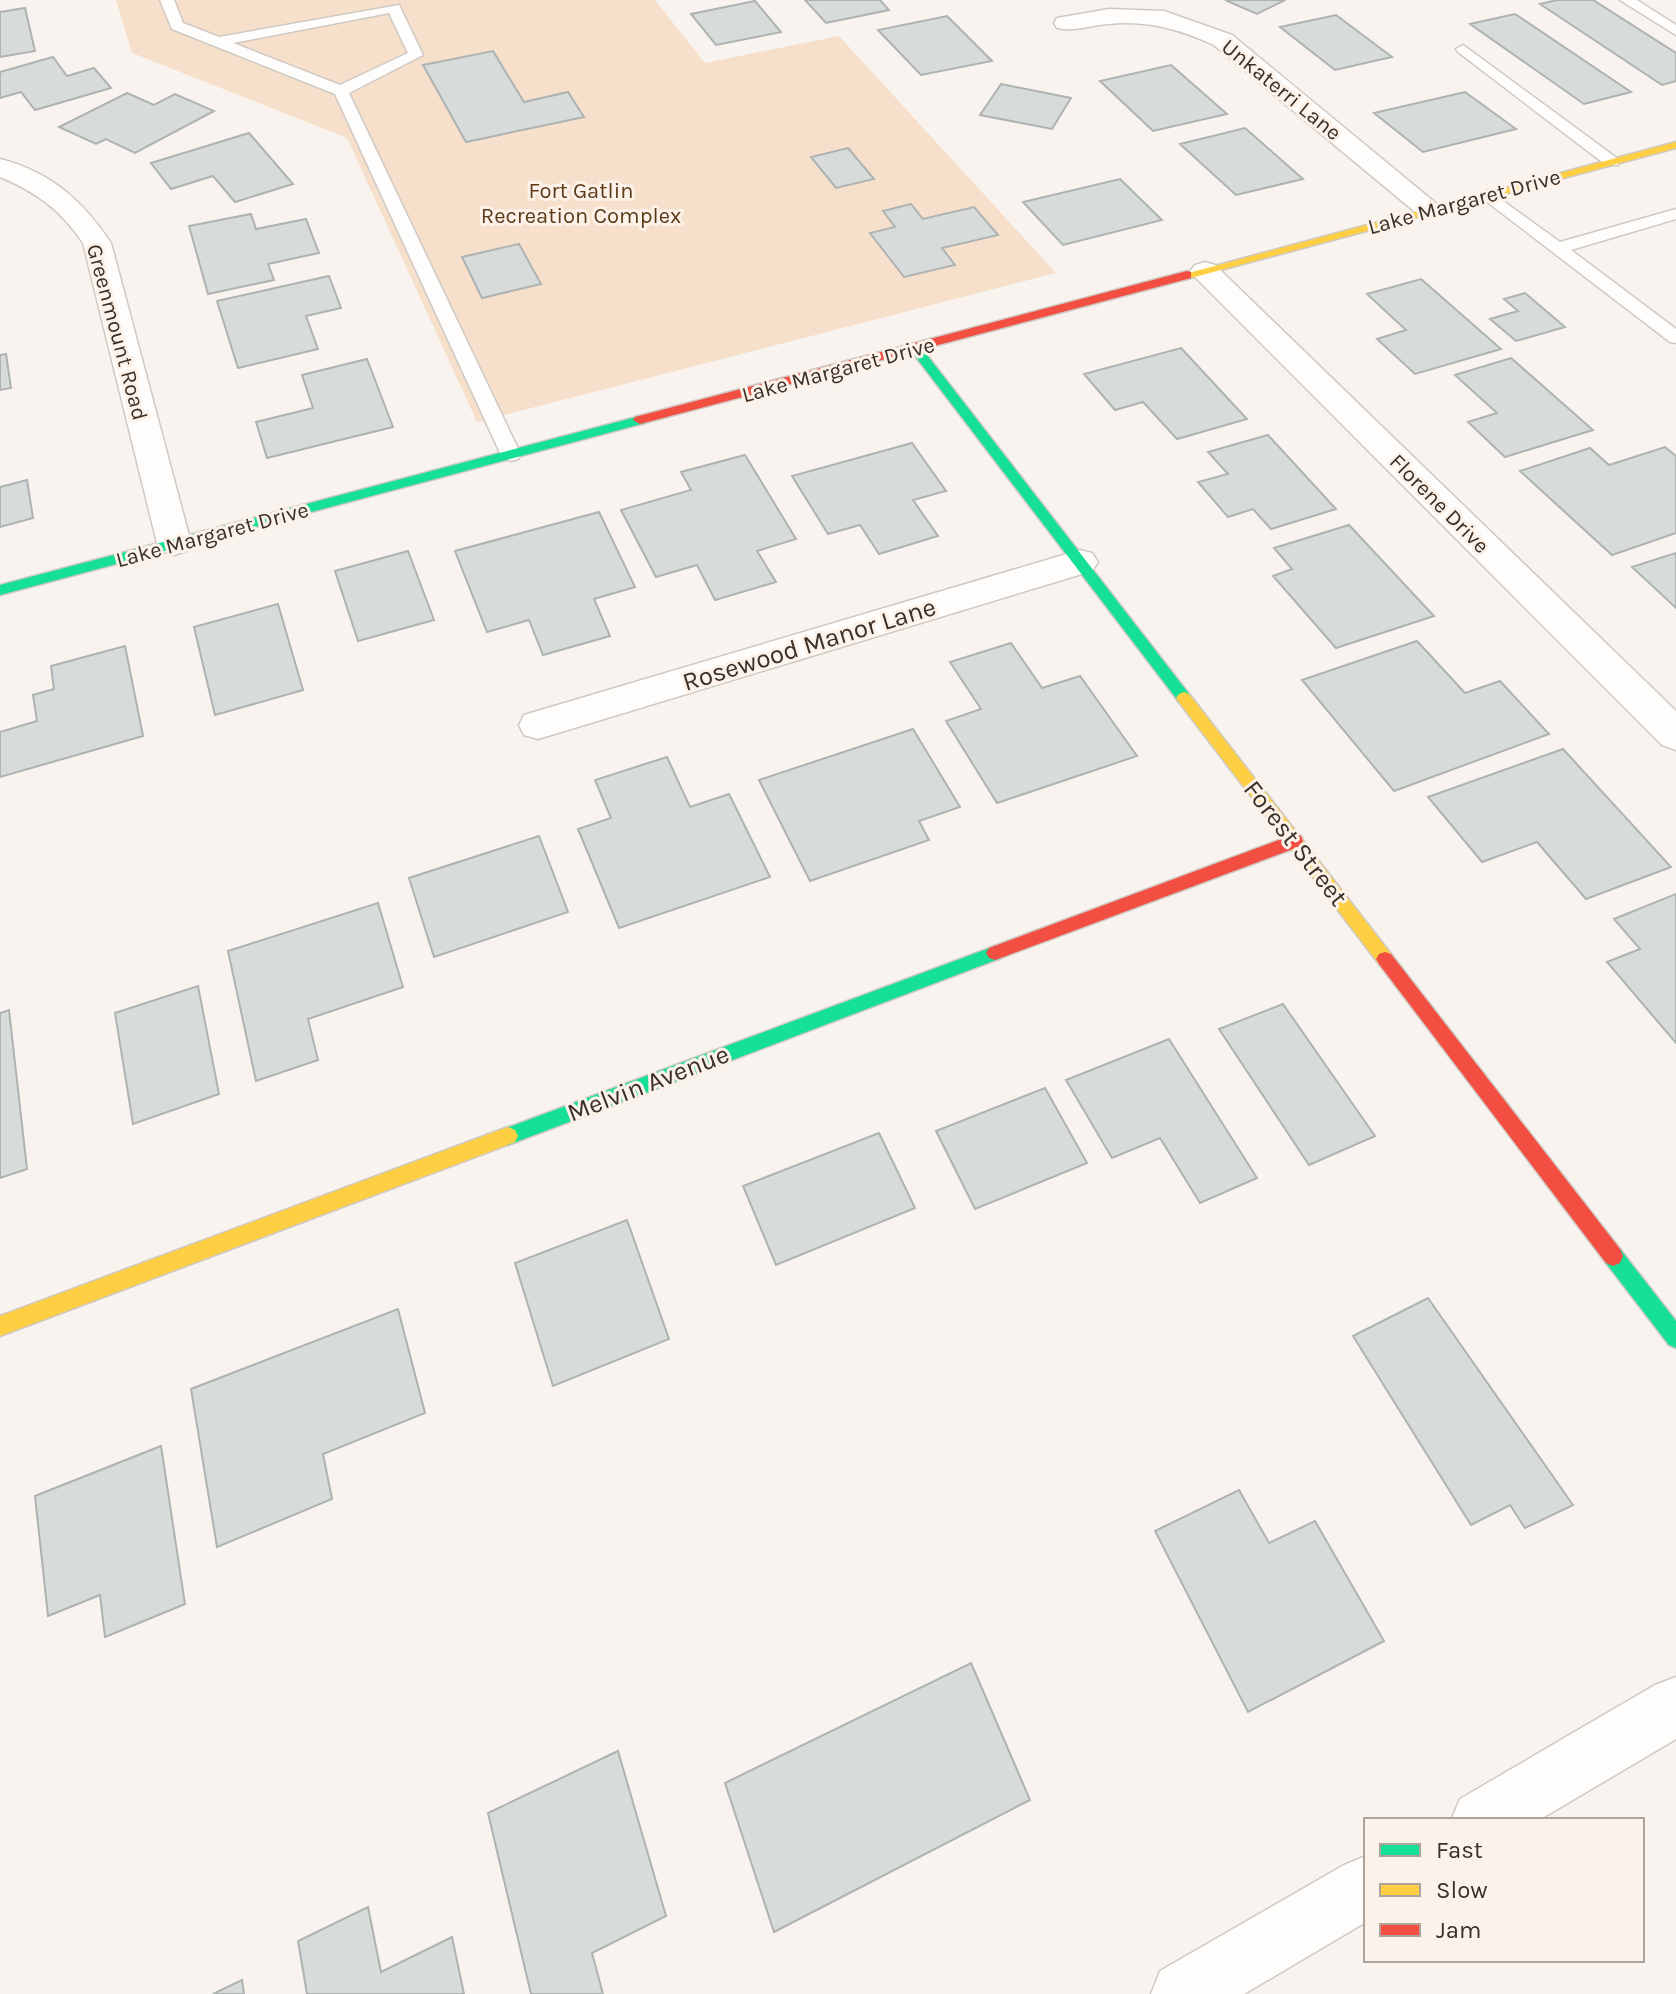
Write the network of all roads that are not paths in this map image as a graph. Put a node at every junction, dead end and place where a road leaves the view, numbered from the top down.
1 (167, 0) edge
2 (1627, 0) edge
3 (1066, 23) dead end
4 (1676, 31) edge
5 (217, 42) junction
6 (1463, 49) dead end
7 (341, 91) junction
8 (1676, 145) edge
9 (1612, 162) junction
10 (0, 167) edge
11 (1488, 195) junction
12 (1430, 210) junction
13 (1676, 214) edge
14 (1558, 248) junction
15 (1205, 271) junction
16 (1676, 338) edge
17 (916, 349) junction
18 (511, 455) junction
19 (174, 543) junction
20 (1080, 562) junction
21 (0, 590) edge
22 (538, 725) dead end
23 (1676, 735) edge
24 (1295, 841) junction
25 (0, 1326) edge
26 (1676, 1338) edge
27 (1676, 1706) edge
28 (1484, 1818) edge
29 (1364, 1888) edge
30 (1183, 1994) edge

1 - 5 lane
2 - 4 lane
3 - 12 street, Unkaterri Lane
5 - 7 lane
5 - 7 lane
6 - 9 lane
7 - 18 lane
8 - 9 street, Lake Margaret Drive
9 - 11 street, Lake Margaret Drive
10 - 19 street, Greenmount Road
11 - 12 street, Lake Margaret Drive
11 - 14 lane
12 - 15 street, Lake Margaret Drive
13 - 14 lane
14 - 16 lane
15 - 17 street, Lake Margaret Drive
15 - 23 street, Florene Drive
17 - 18 street, Lake Margaret Drive
17 - 20 street, Forest Street
18 - 19 street, Lake Margaret Drive
19 - 21 street, Lake Margaret Drive
20 - 22 street, Rosewood Manor Lane
20 - 24 street, Forest Street
24 - 25 street, Melvin Avenue
24 - 26 street, Forest Street
27 - 28 street
29 - 30 street

